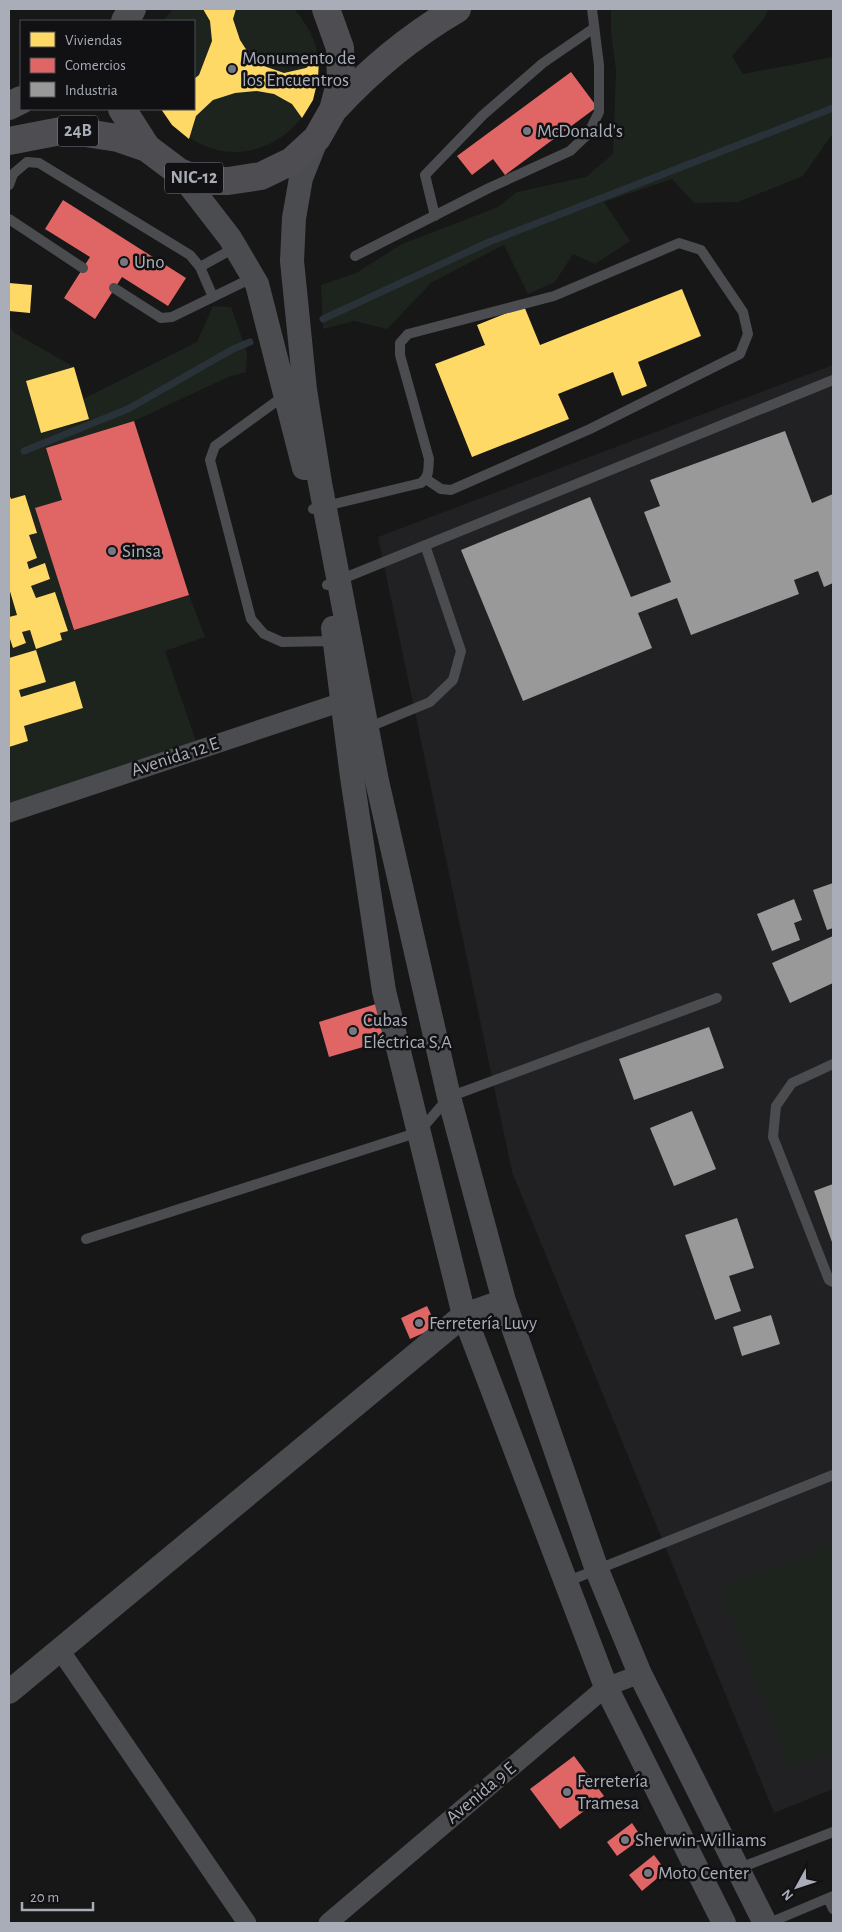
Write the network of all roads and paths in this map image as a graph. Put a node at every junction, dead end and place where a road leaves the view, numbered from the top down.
1 (326, 9) edge
2 (457, 9) edge
3 (592, 9) edge
4 (594, 28) junction
5 (123, 110) edge
6 (333, 110) junction
7 (317, 138) junction
8 (9, 141) edge
9 (147, 148) junction
10 (11, 170) edge
11 (179, 172) junction
12 (9, 185) edge
13 (435, 216) junction
14 (9, 219) edge
15 (236, 247) junction
16 (355, 256) dead end
17 (200, 267) junction
18 (83, 268) dead end
19 (254, 277) junction
20 (114, 288) dead end
21 (213, 297) junction
22 (833, 380) edge
23 (296, 392) junction
24 (426, 479) junction
25 (319, 508) junction
26 (425, 545) junction
27 (333, 582) junction
28 (343, 640) junction
29 (351, 699) junction
30 (367, 728) junction
31 (9, 813) edge
32 (717, 998) dead end
33 (833, 1064) edge
34 (449, 1097) junction
35 (419, 1132) junction
36 (86, 1239) dead end
37 (833, 1282) edge
38 (504, 1301) junction
39 (464, 1315) junction
40 (833, 1475) edge
41 (597, 1570) junction
42 (566, 1582) junction
43 (60, 1650) junction
44 (640, 1674) junction
45 (606, 1687) junction
46 (9, 1692) edge
47 (833, 1832) edge
48 (736, 1869) junction
49 (831, 1897) edge
50 (833, 1909) edge
51 (248, 1923) edge
52 (328, 1923) edge
53 (724, 1923) edge
54 (765, 1923) edge
55 (769, 1923) edge

1 - 6 highway, NIC-12
2 - 6 highway
3 - 4 lane
4 - 13 lane
4 - 13 lane
5 - 9 highway, NIC-12
6 - 7 highway, NIC-12
7 - 11 highway, NIC-12
7 - 23 street
8 - 9 highway, 24B
9 - 11 highway, NIC-12
10 - 12 lane
10 - 17 lane
11 - 15 street, NIC-12
13 - 16 lane
14 - 18 lane
15 - 17 lane
15 - 19 street, NIC-12
17 - 21 lane
19 - 21 lane
19 - 23 street, NIC-12
20 - 21 lane
22 - 26 lane
23 - 25 street
23 - 28 lane
24 - 24 lane
24 - 25 lane
25 - 27 street
26 - 27 lane
26 - 30 lane
27 - 28 street
28 - 29 street
29 - 30 street
29 - 31 street, Avenida 12 E
29 - 35 street
30 - 34 street
32 - 34 lane
33 - 37 lane
34 - 35 lane
34 - 38 street
35 - 36 lane
35 - 39 street
38 - 39 street
38 - 41 street
39 - 42 street
39 - 43 street
40 - 41 lane
41 - 42 lane
41 - 44 street
42 - 45 street
43 - 46 street
43 - 51 street
44 - 45 street, Avenida 9 E
44 - 48 street
45 - 52 street, Avenida 9 E
45 - 53 street
47 - 48 lane
48 - 54 street
49 - 50 lane
49 - 55 lane

